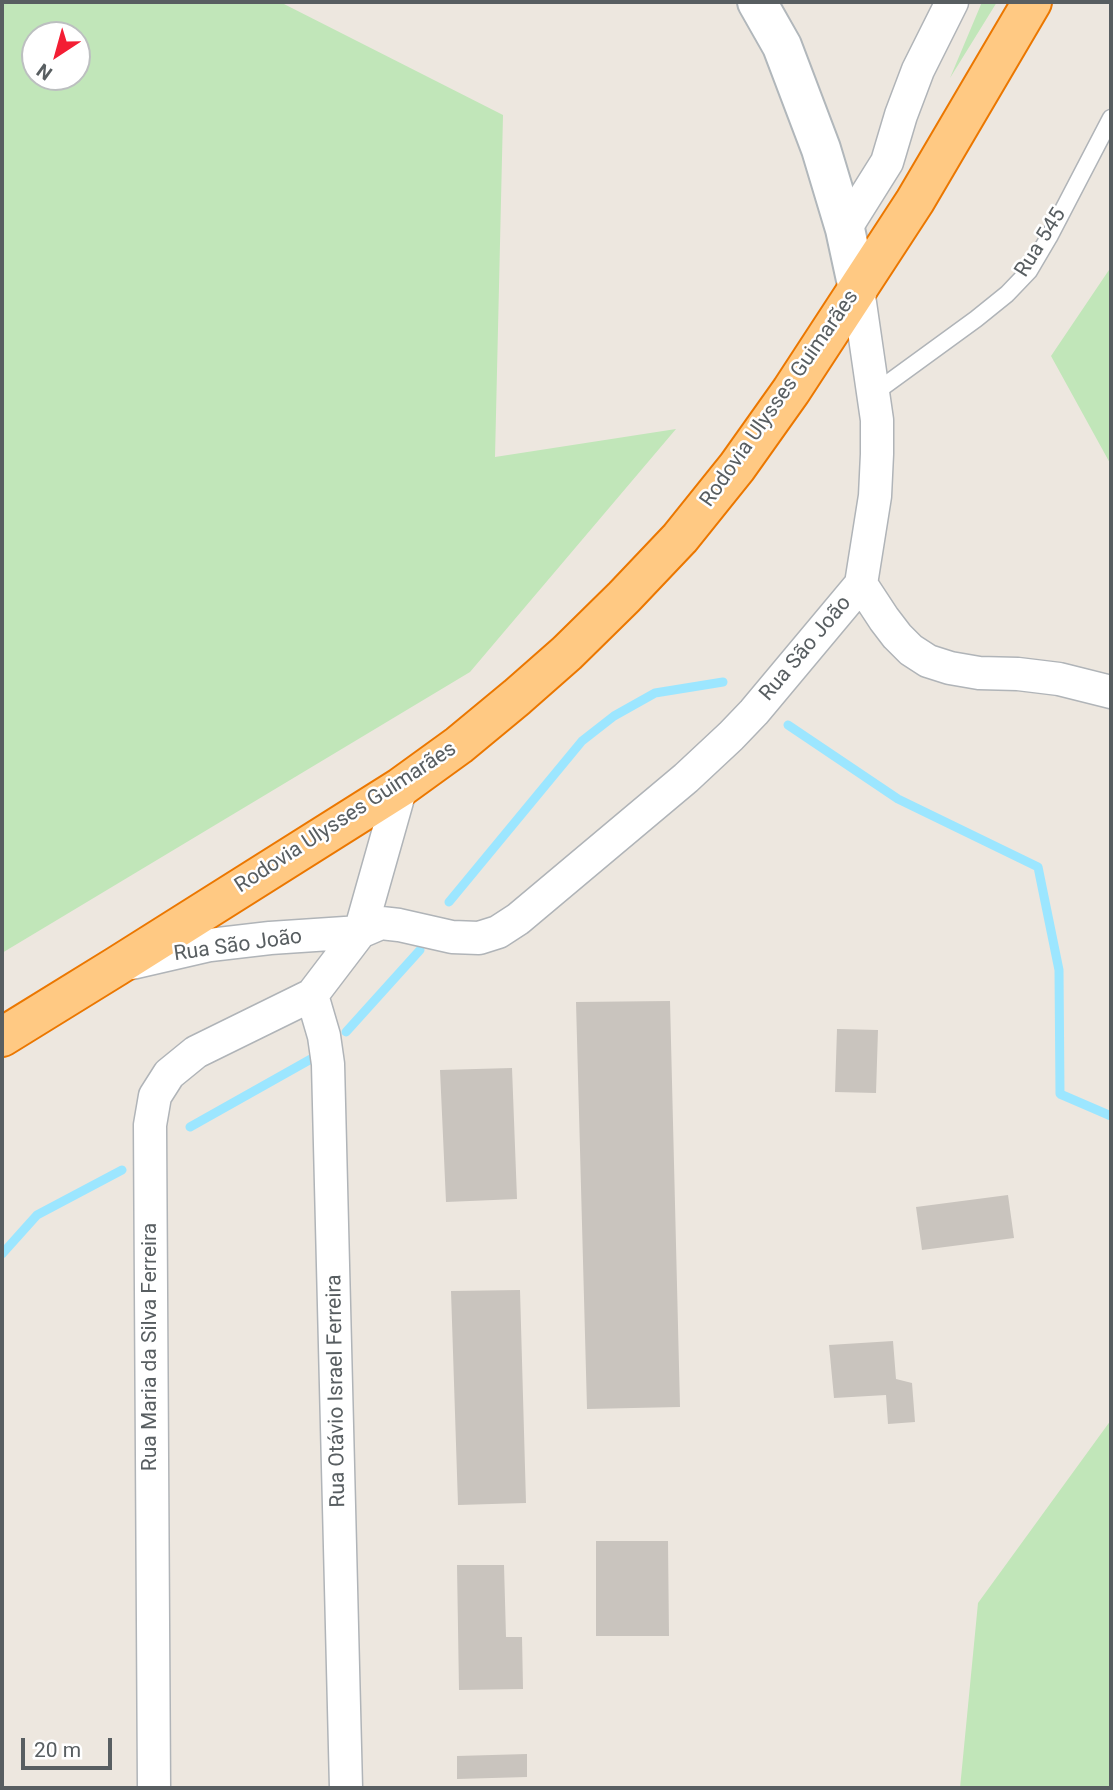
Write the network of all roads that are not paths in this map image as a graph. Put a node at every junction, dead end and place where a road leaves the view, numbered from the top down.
1 (757, 2) edge
2 (952, 2) edge
3 (1032, 2) edge
4 (1111, 118) edge
5 (845, 229) junction
6 (858, 289) junction
7 (873, 394) junction
8 (861, 584) junction
9 (1111, 692) edge
10 (401, 787) junction
11 (360, 932) junction
12 (117, 966) junction
13 (312, 995) junction
14 (2, 1037) edge
15 (154, 1788) edge
16 (346, 1788) edge

1 - 5 street, Rua São João
2 - 5 street
3 - 6 highway, Rodovia Ulysses Guimarães
4 - 7 lane, Rua 545
5 - 6 street, Rua São João
6 - 7 street, Rua São João
6 - 10 highway, Rodovia Ulysses Guimarães
7 - 8 street, Rua São João
8 - 9 street
8 - 11 street, Rua São João
10 - 11 street
10 - 12 highway, Rodovia Ulysses Guimarães
11 - 12 street, Rua São João
11 - 13 street
12 - 14 highway, Rodovia Ulysses Guimarães
13 - 15 street, Rua Maria da Silva Ferreira
13 - 16 street, Rua Otávio Israel Ferreira

